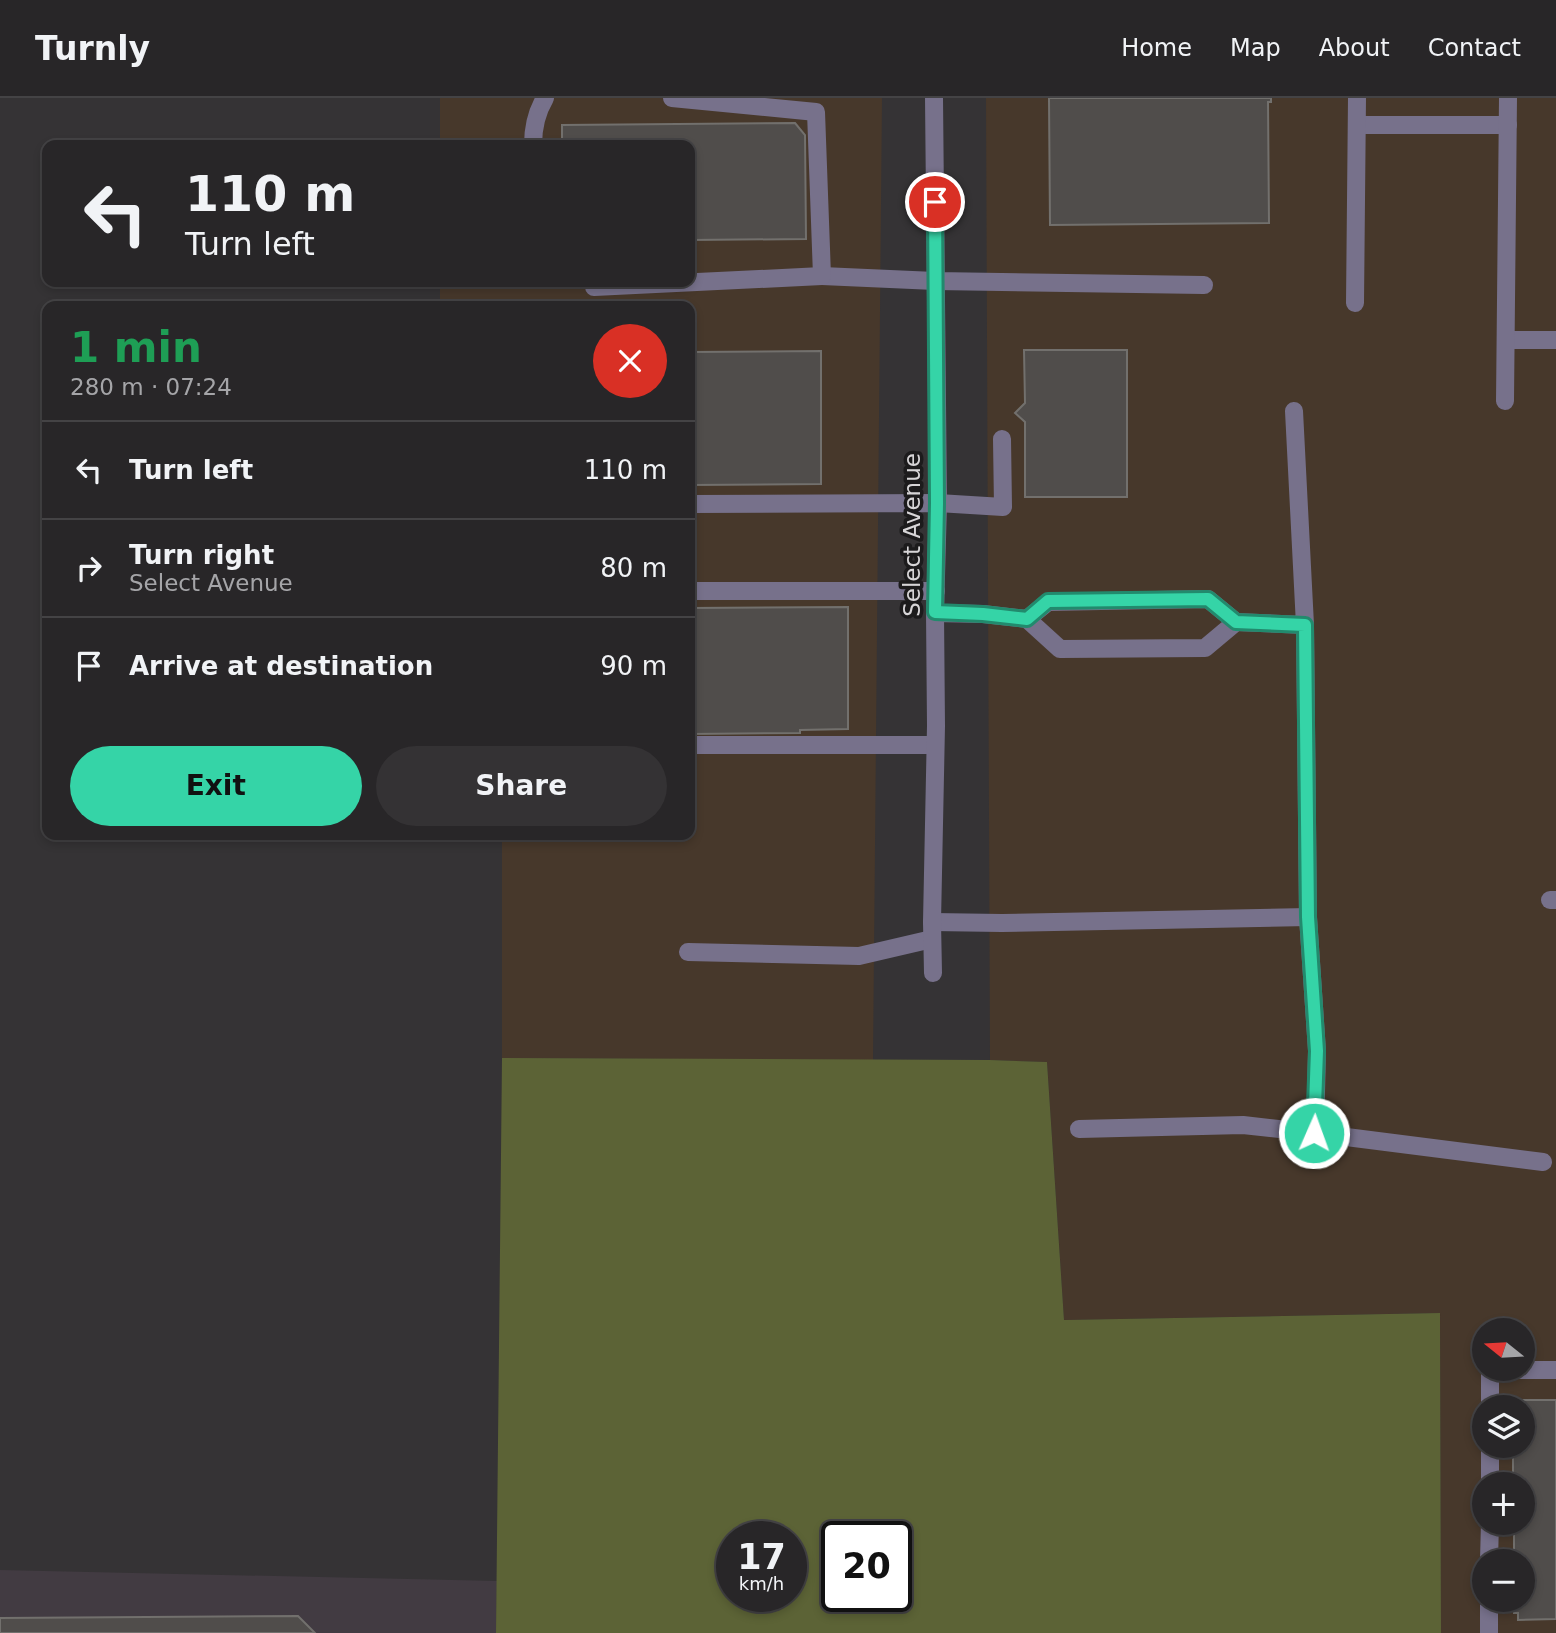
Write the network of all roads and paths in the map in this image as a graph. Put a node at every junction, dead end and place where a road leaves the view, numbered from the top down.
1 (545, 98) edge
2 (672, 98) edge
3 (934, 98) edge
4 (1357, 98) edge
5 (1508, 98) edge
6 (1357, 125) junction
7 (1507, 125) junction
8 (533, 140) edge
9 (822, 276) junction
10 (935, 281) junction
11 (695, 282) edge
12 (1204, 285) dead end
13 (1355, 303) dead end
14 (1506, 340) junction
15 (1556, 340) edge
16 (1505, 401) dead end
17 (1294, 411) dead end
18 (1002, 439) dead end
19 (937, 503) junction
20 (695, 504) edge
21 (695, 591) edge
22 (936, 591) junction
23 (935, 612) junction
24 (1027, 619) junction
25 (1236, 622) junction
26 (1305, 625) junction
27 (695, 745) edge
28 (936, 745) junction
29 (1308, 917) junction
30 (932, 931) junction
31 (688, 952) dead end
32 (933, 973) dead end
33 (1079, 1129) dead end
34 (1314, 1133) junction
35 (1543, 1162) dead end
36 (1556, 1370) edge
37 (1490, 1395) edge
38 (1489, 1612) edge
39 (1489, 1633) edge

1 - 8 street
2 - 9 street
3 - 10 street, Select Avenue
4 - 6 street
5 - 7 street
6 - 7 street
6 - 13 street
7 - 14 street
9 - 10 street
9 - 11 street
10 - 12 street
10 - 19 street, Select Avenue
14 - 15 street
14 - 16 street
17 - 26 street
18 - 19 street
19 - 20 street
19 - 22 street, Select Avenue
21 - 22 street
22 - 23 street, Select Avenue
23 - 24 street
23 - 28 street, Select Avenue
24 - 25 street
24 - 25 street
25 - 26 street
26 - 29 street
27 - 28 street
28 - 30 street, Select Avenue
29 - 30 street
29 - 34 street
30 - 31 street
30 - 32 street, Select Avenue
33 - 34 street
34 - 35 street
36 - 37 street
38 - 39 street

